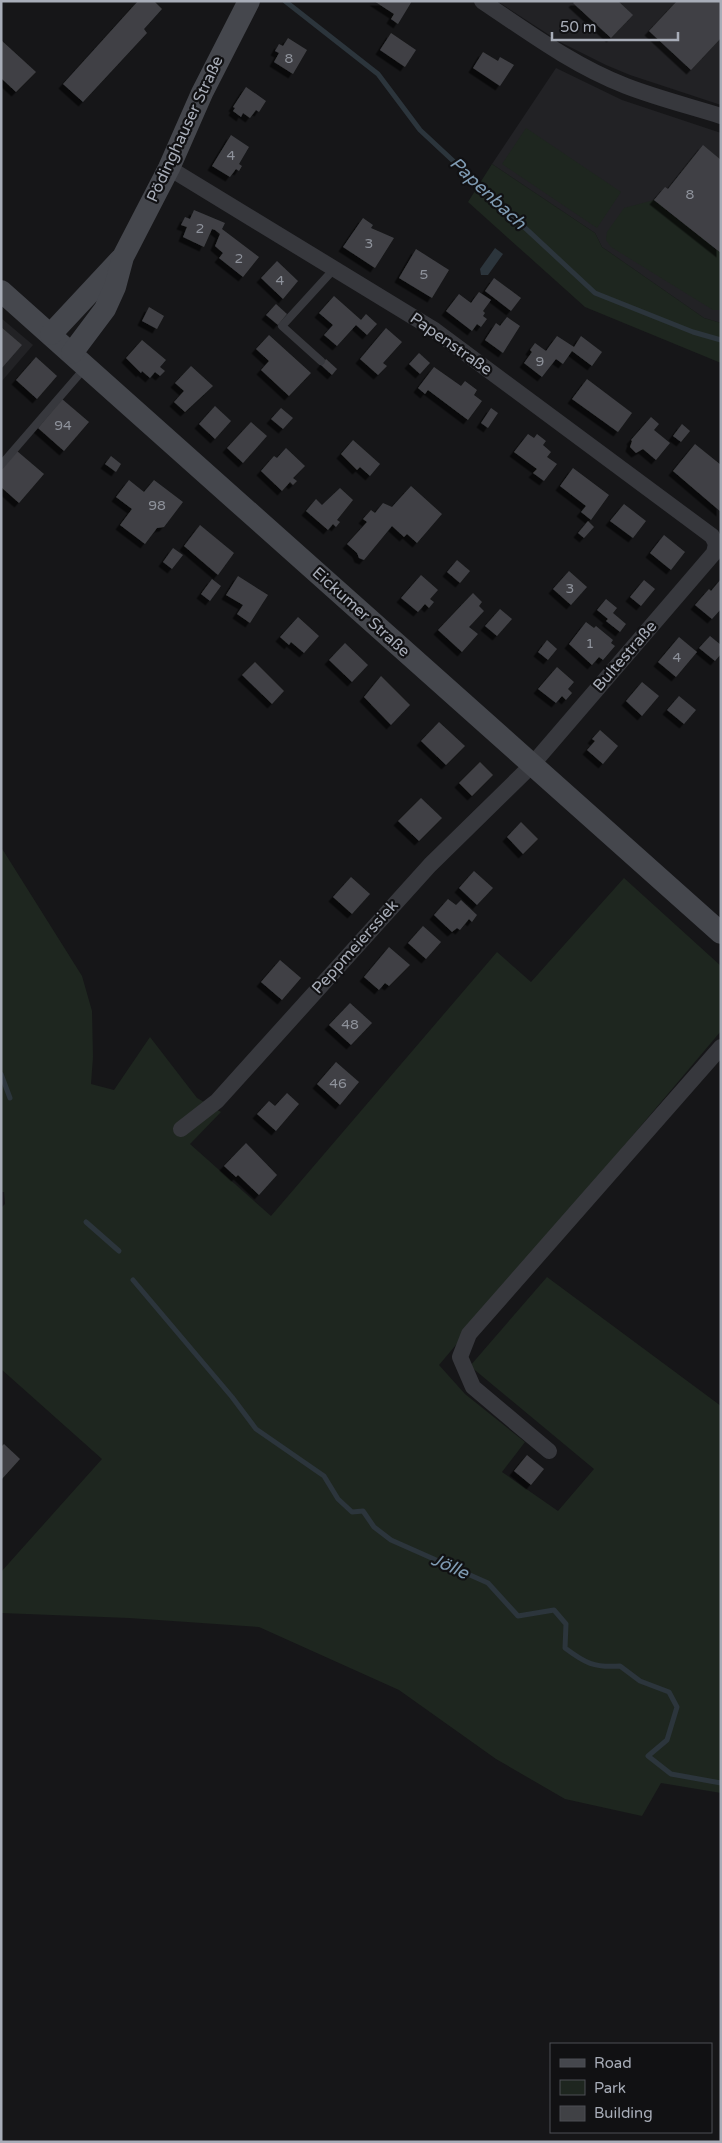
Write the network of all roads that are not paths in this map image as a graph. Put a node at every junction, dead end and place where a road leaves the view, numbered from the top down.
1 (249, 1) edge
2 (487, 2) edge
3 (721, 116) edge
4 (169, 168) junction
5 (123, 257) junction
6 (334, 269) junction
7 (1, 291) edge
8 (51, 334) junction
9 (80, 360) junction
10 (321, 361) dead end
11 (1, 465) edge
12 (716, 544) joint
13 (531, 766) junction
14 (721, 933) edge
15 (721, 1048) edge
16 (181, 1129) dead end
17 (549, 1450) dead end

1 - 4 main road, Pödinghauser Straße
2 - 3 street
4 - 5 main road, Pödinghauser Straße
4 - 6 street, Papenstraße
5 - 8 main road, Pödinghauser Straße
5 - 9 main road, Pödinghauser Straße
6 - 10 lane
6 - 12 street, Papenstraße
7 - 8 main road, Eickumer Straße
8 - 9 main road, Eickumer Straße
9 - 11 lane
9 - 13 main road, Eickumer Straße
12 - 13 street, Bultestraße
13 - 14 main road, Eickumer Straße
13 - 16 street, Peppmeierssiek
15 - 17 street

